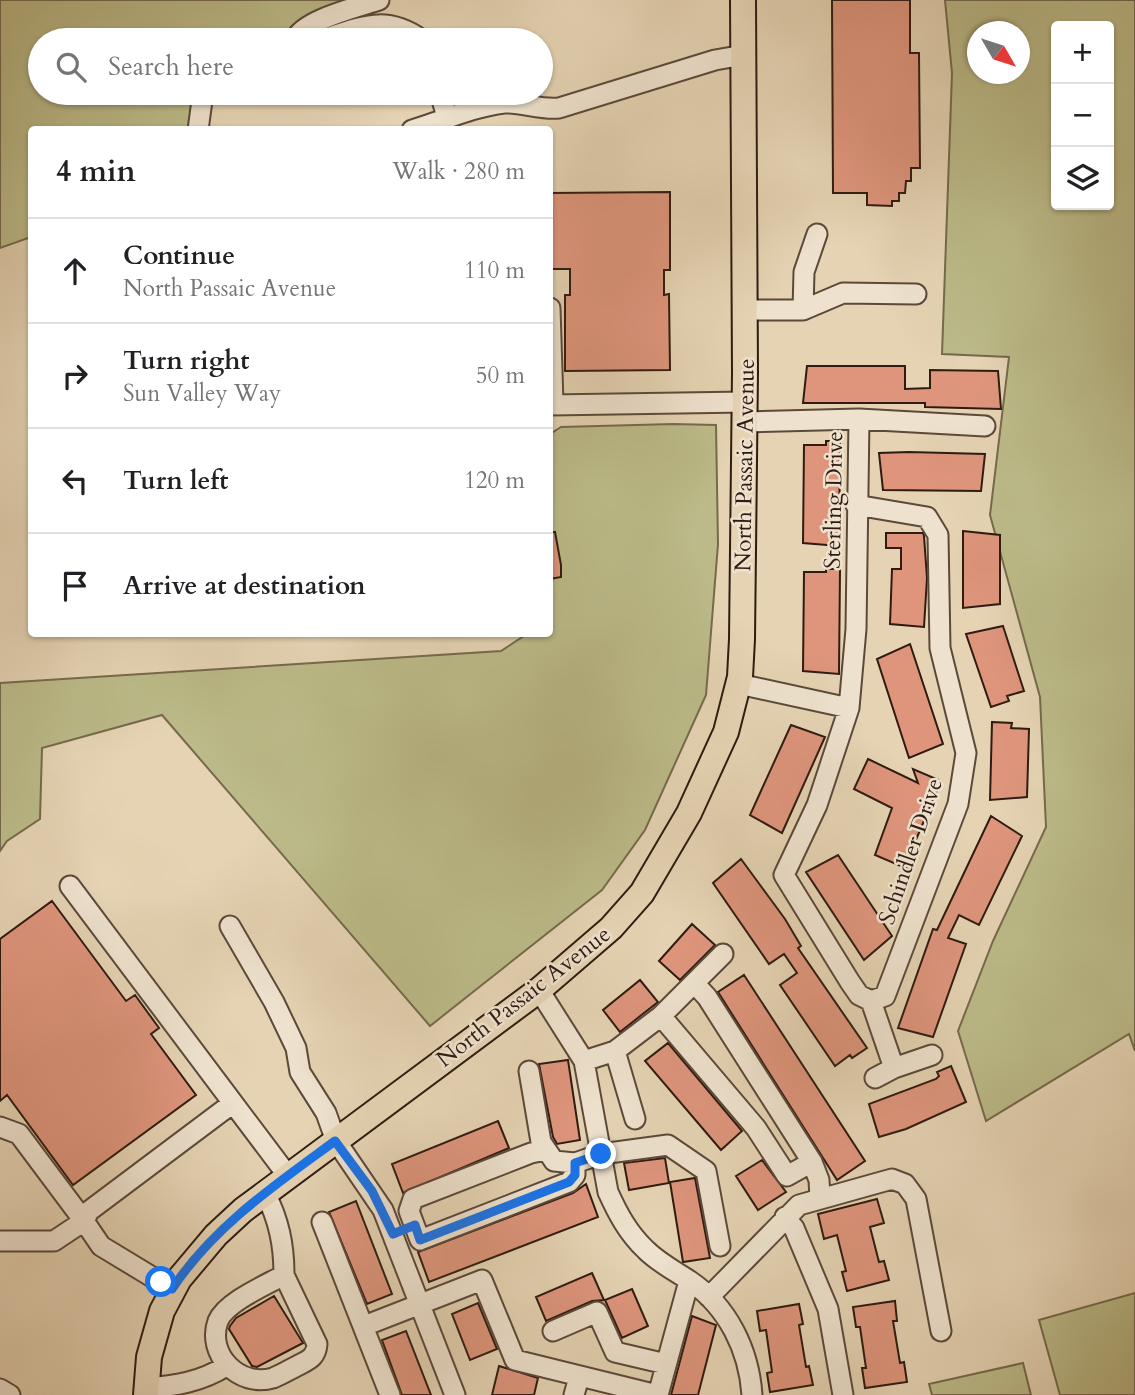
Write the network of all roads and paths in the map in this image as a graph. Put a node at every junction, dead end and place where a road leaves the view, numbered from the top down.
1 (379, 0) edge
2 (743, 0) edge
3 (303, 28) edge
4 (358, 28) edge
5 (401, 28) edge
6 (744, 55) junction
7 (202, 105) edge
8 (444, 105) edge
9 (499, 105) edge
10 (517, 105) edge
11 (447, 117) junction
12 (199, 126) edge
13 (423, 126) edge
14 (817, 234) dead end
15 (916, 294) dead end
16 (745, 310) junction
17 (803, 310) junction
18 (553, 404) edge
19 (745, 412) junction
20 (859, 419) junction
21 (985, 426) dead end
22 (856, 505) junction
23 (738, 684) junction
24 (849, 708) junction
25 (70, 886) dead end
26 (230, 926) dead end
27 (723, 954) dead end
28 (695, 985) junction
29 (539, 990) junction
30 (865, 998) junction
31 (661, 1016) junction
32 (615, 1051) junction
33 (932, 1055) dead end
34 (584, 1061) junction
35 (894, 1068) junction
36 (529, 1071) dead end
37 (875, 1078) dead end
38 (233, 1103) junction
39 (635, 1119) dead end
40 (0, 1127) edge
41 (335, 1141) junction
42 (545, 1150) junction
43 (601, 1154) junction
44 (812, 1162) junction
45 (575, 1163) junction
46 (288, 1176) junction
47 (265, 1194) junction
48 (820, 1198) junction
49 (785, 1217) junction
50 (83, 1221) junction
51 (322, 1222) dead end
52 (415, 1225) junction
53 (393, 1234) junction
54 (0, 1241) edge
55 (720, 1246) dead end
56 (284, 1275) junction
57 (689, 1281) junction
58 (172, 1289) junction
59 (709, 1297) junction
60 (420, 1304) junction
61 (364, 1326) junction
62 (553, 1331) dead end
63 (941, 1331) dead end
64 (666, 1364) junction
65 (226, 1366) junction
66 (577, 1386) edge
67 (0, 1389) edge
68 (609, 1390) edge
69 (146, 1391) edge
70 (10, 1395) edge
71 (390, 1395) edge
72 (455, 1395) edge
73 (658, 1395) edge
74 (752, 1395) edge
75 (843, 1395) edge

1 - 3 street
2 - 6 main road, North Passaic Avenue
4 - 5 street
6 - 10 street
6 - 16 main road, North Passaic Avenue
7 - 12 street
8 - 11 street
9 - 11 street
11 - 13 street
14 - 17 street
15 - 17 street
16 - 17 street
16 - 19 main road, North Passaic Avenue
18 - 19 street
19 - 20 street
19 - 23 main road, North Passaic Avenue
20 - 21 street, Sterling Drive
20 - 22 street, Sterling Drive
22 - 24 street, Sterling Drive
22 - 30 street, Schindler Drive
23 - 24 street
23 - 29 main road, North Passaic Avenue
24 - 30 street, Sterling Drive
25 - 38 street
26 - 41 street
27 - 28 street
28 - 31 street
28 - 44 street
29 - 34 street
29 - 41 main road, North Passaic Avenue
30 - 35 street
31 - 32 street
31 - 44 street
32 - 34 street
32 - 39 street
33 - 35 street
34 - 43 street
35 - 37 street
36 - 42 street
38 - 46 street
38 - 50 street
40 - 50 street
41 - 46 main road, North Passaic Avenue
41 - 53 street
42 - 45 street
42 - 52 street
43 - 45 street
43 - 55 street
43 - 57 street
44 - 48 street
45 - 52 street
46 - 47 main road, North Passaic Avenue
47 - 56 street
47 - 58 main road, North Passaic Avenue
48 - 49 street
48 - 63 street
49 - 59 street
49 - 75 street
50 - 54 street
50 - 58 street
51 - 61 street
52 - 53 street
53 - 60 street
56 - 65 street
56 - 65 street
57 - 59 street
57 - 64 street
58 - 69 main road, North Passaic Avenue
59 - 74 street
60 - 61 street
60 - 66 street
60 - 72 street
61 - 71 street
62 - 64 street
64 - 73 street
65 - 69 street
66 - 68 street
67 - 70 street
68 - 73 street

